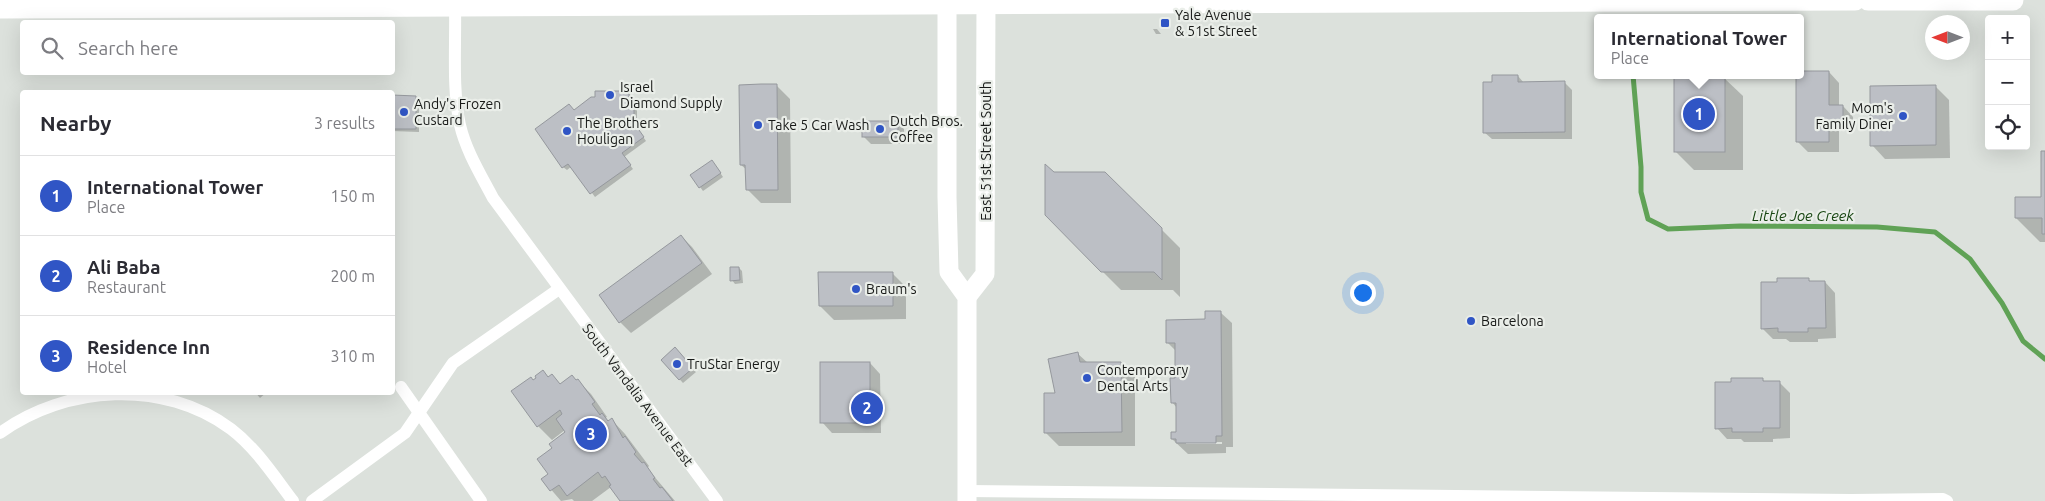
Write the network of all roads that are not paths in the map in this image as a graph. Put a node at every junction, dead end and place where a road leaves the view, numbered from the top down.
1 (1855, 0) edge
2 (1868, 0) edge
3 (2013, 0) edge
4 (986, 1) edge
5 (572, 2) edge
6 (946, 2) edge
7 (240, 3) edge
8 (456, 6) junction
9 (0, 8) edge
10 (559, 289) junction
11 (967, 296) junction
12 (401, 386) dead end
13 (96, 395) edge
14 (134, 395) edge
15 (419, 413) junction
16 (0, 433) edge
17 (967, 496) edge
18 (1636, 499) edge
19 (293, 501) edge
20 (312, 501) edge
21 (481, 501) edge
22 (717, 501) edge
23 (1947, 501) edge

1 - 4 main road
2 - 3 main road
4 - 6 main road
4 - 11 main road, East 51st Street South
5 - 6 main road
5 - 8 main road
6 - 11 main road
7 - 8 main road
7 - 9 main road
8 - 10 street, South Vandalia Avenue East
10 - 15 street
10 - 22 street, South Vandalia Avenue East
11 - 17 main road
12 - 15 street
13 - 16 street
14 - 19 street
15 - 20 street
15 - 21 street
17 - 18 street
18 - 23 street

